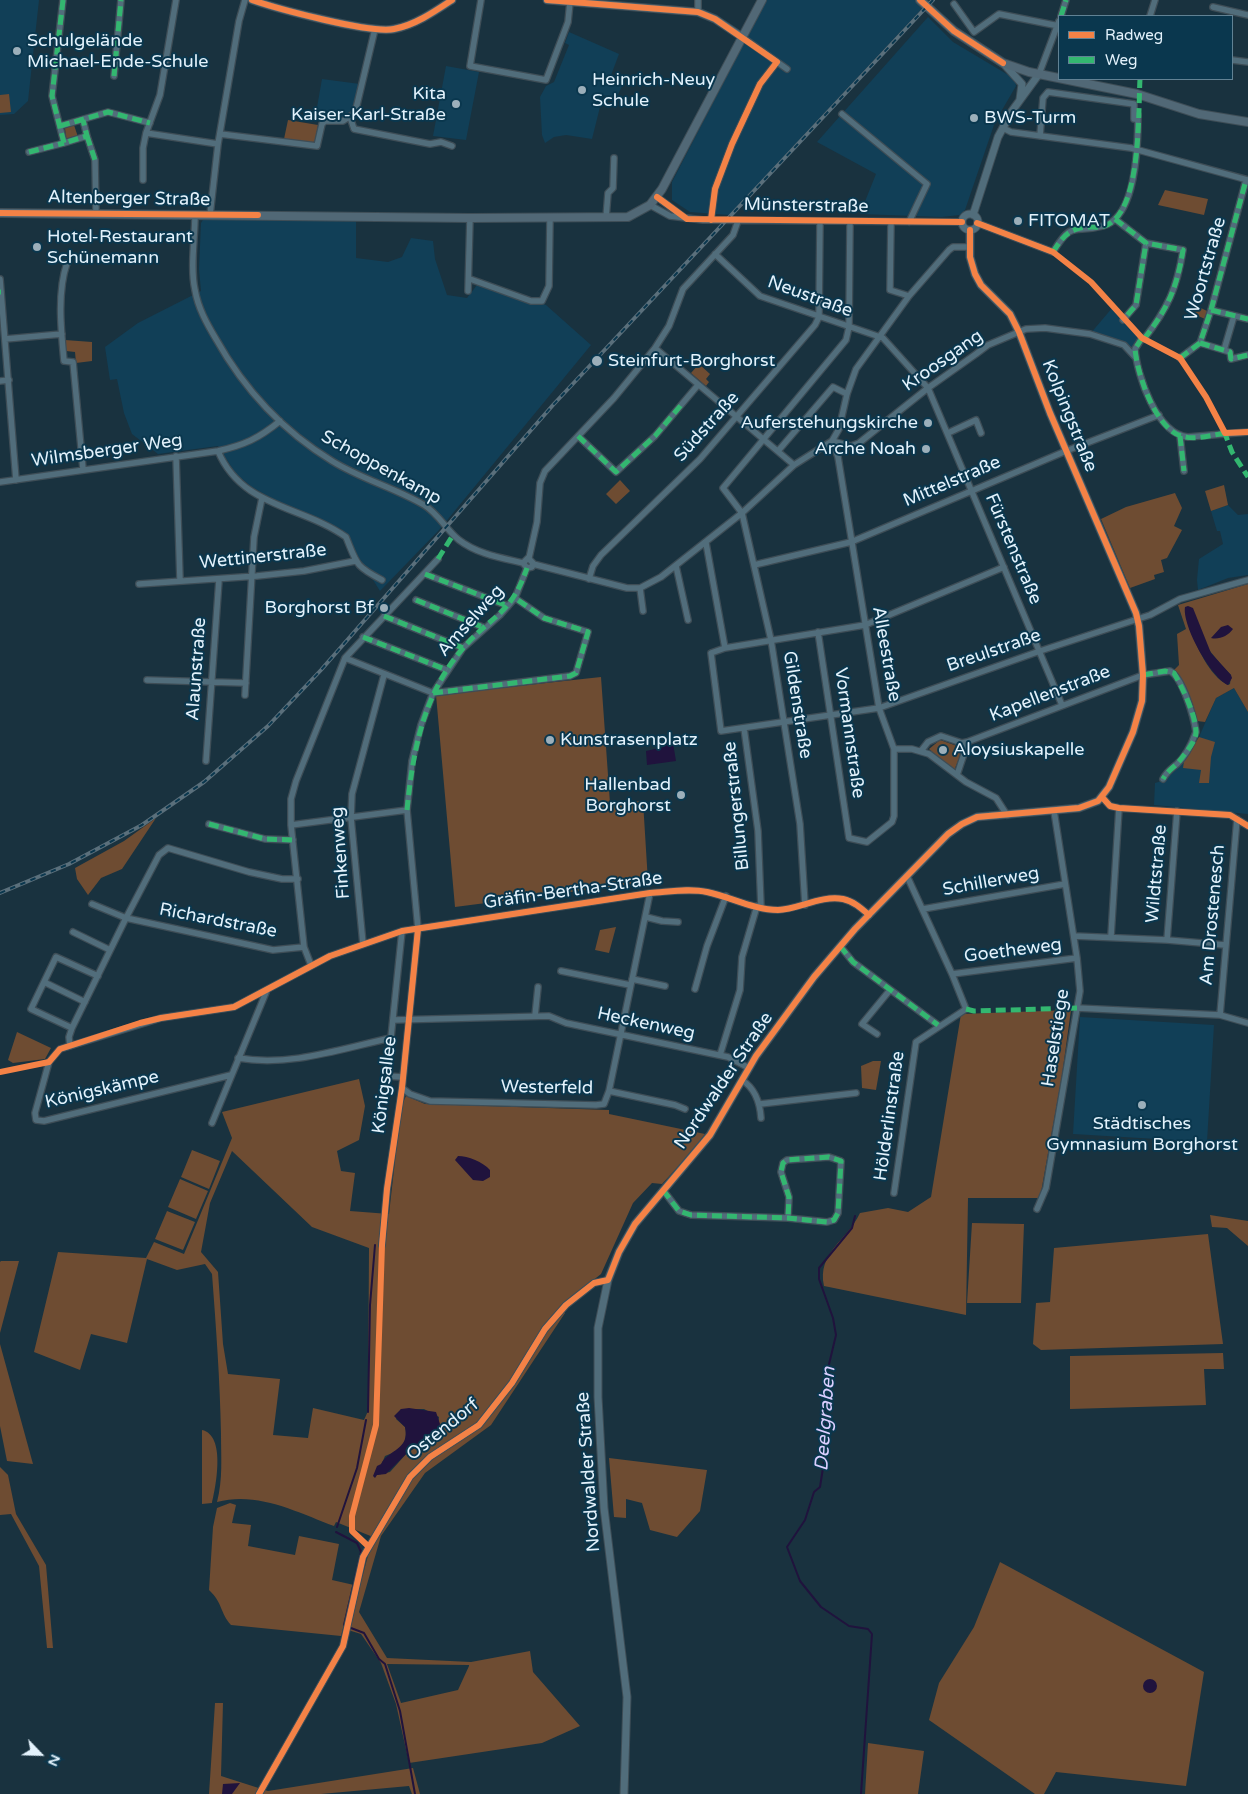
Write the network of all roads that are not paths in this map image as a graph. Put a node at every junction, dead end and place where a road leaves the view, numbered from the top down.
1 (63, 0) edge
2 (121, 0) edge
3 (176, 0) edge
4 (245, 0) edge
5 (252, 0) edge
6 (452, 0) edge
7 (481, 0) edge
8 (547, 0) edge
9 (698, 0) edge
10 (762, 0) edge
11 (920, 0) edge
12 (1066, 0) edge
13 (1155, 0) edge
14 (579, 1) edge
15 (570, 2) junction
16 (954, 4) dead end
17 (1213, 7) dead end
18 (698, 12) junction
19 (1061, 15) edge
20 (1150, 15) edge
21 (1248, 15) edge
22 (1058, 24) edge
23 (1058, 27) edge
24 (375, 29) junction
25 (742, 37) junction
26 (1233, 60) edge
27 (777, 62) junction
28 (1248, 62) edge
29 (1003, 63) junction
30 (787, 69) dead end
31 (1040, 74) junction
32 (114, 76) dead end
33 (1058, 78) edge
34 (1069, 80) edge
35 (1019, 101) junction
36 (842, 114) dead end
37 (1138, 115) dead end
38 (350, 117) junction
39 (83, 120) junction
40 (150, 122) junction
41 (1248, 122) edge
42 (1138, 123) junction
43 (60, 126) junction
44 (1003, 128) junction
45 (146, 133) junction
46 (220, 134) junction
47 (87, 136) junction
48 (1040, 136) junction
49 (64, 142) junction
50 (218, 144) junction
51 (452, 146) dead end
52 (1137, 150) junction
53 (29, 152) dead end
54 (614, 158) dead end
55 (143, 180) dead end
56 (1247, 180) edge
57 (657, 197) junction
58 (650, 205) junction
59 (0, 212) edge
60 (96, 214) junction
61 (195, 215) junction
62 (210, 215) junction
63 (973, 215) junction
64 (470, 218) junction
65 (550, 218) junction
66 (606, 218) junction
67 (687, 219) junction
68 (1115, 219) junction
69 (711, 220) junction
70 (738, 220) junction
71 (820, 221) junction
72 (850, 222) junction
73 (891, 222) junction
74 (909, 222) junction
75 (962, 222) junction
76 (977, 223) junction
77 (970, 230) junction
78 (1146, 243) junction
79 (970, 247) junction
80 (715, 254) junction
81 (67, 263) dead end
82 (0, 279) edge
83 (470, 279) junction
84 (468, 290) dead end
85 (0, 292) edge
86 (909, 296) junction
87 (1211, 310) junction
88 (1234, 316) junction
89 (819, 317) junction
90 (1248, 319) edge
91 (1123, 320) dead end
92 (849, 327) junction
93 (1019, 332) junction
94 (62, 334) junction
95 (880, 336) junction
96 (5, 339) junction
97 (1200, 343) junction
98 (655, 348) junction
99 (1224, 350) junction
100 (1248, 355) edge
101 (1136, 358) junction
102 (1180, 358) dead end
103 (9, 380) junction
104 (0, 381) edge
105 (698, 385) junction
106 (928, 388) junction
107 (847, 394) junction
108 (1159, 415) junction
109 (736, 418) junction
110 (280, 421) junction
111 (1248, 432) edge
112 (948, 433) junction
113 (981, 433) dead end
114 (578, 436) junction
115 (1180, 436) junction
116 (764, 440) junction
117 (832, 441) junction
118 (218, 451) junction
119 (1066, 451) junction
120 (778, 452) junction
121 (176, 456) junction
122 (794, 466) junction
123 (83, 469) junction
124 (1184, 471) dead end
125 (16, 480) junction
126 (0, 482) edge
127 (972, 490) junction
128 (262, 498) junction
129 (742, 513) junction
130 (851, 542) junction
131 (706, 543) junction
132 (529, 558) junction
133 (438, 559) dead end
134 (355, 561) junction
135 (533, 564) junction
136 (525, 565) junction
137 (754, 565) junction
138 (676, 566) junction
139 (1004, 567) junction
140 (425, 574) junction
141 (253, 576) junction
142 (589, 579) junction
143 (180, 580) junction
144 (219, 580) junction
145 (382, 580) dead end
146 (1248, 580) edge
147 (139, 584) dead end
148 (640, 588) junction
149 (515, 598) junction
150 (416, 600) dead end
151 (508, 606) junction
152 (643, 611) dead end
153 (384, 616) junction
154 (1138, 619) junction
155 (688, 620) dead end
156 (866, 625) junction
157 (485, 628) junction
158 (818, 632) junction
159 (363, 637) junction
160 (771, 640) junction
161 (463, 648) junction
162 (725, 648) junction
163 (1040, 651) junction
164 (345, 658) junction
165 (447, 670) junction
166 (384, 675) junction
167 (1143, 675) junction
168 (147, 680) dead end
169 (211, 681) junction
170 (246, 683) junction
171 (433, 693) junction
172 (245, 696) dead end
173 (1062, 705) junction
174 (879, 708) junction
175 (831, 714) junction
176 (784, 721) junction
177 (744, 728) junction
178 (968, 742) junction
179 (894, 750) junction
180 (920, 751) junction
181 (206, 761) dead end
182 (957, 775) junction
183 (1163, 778) dead end
184 (1102, 797) junction
185 (1119, 808) junction
186 (407, 810) junction
187 (1054, 811) junction
188 (1178, 811) junction
189 (1007, 815) junction
190 (351, 818) junction
191 (1237, 819) junction
192 (209, 824) dead end
193 (291, 825) junction
194 (1248, 826) edge
195 (849, 838) joint
196 (293, 840) junction
197 (907, 876) junction
198 (298, 879) junction
199 (1065, 884) junction
200 (650, 893) junction
201 (726, 896) junction
202 (92, 904) dead end
203 (805, 905) junction
204 (759, 907) junction
205 (923, 909) junction
206 (869, 915) junction
207 (646, 917) junction
208 (126, 918) junction
209 (678, 922) dead end
210 (418, 929) junction
211 (402, 931) junction
212 (73, 932) dead end
213 (1074, 936) junction
214 (1111, 936) junction
215 (1167, 940) junction
216 (363, 944) junction
217 (840, 946) junction
218 (1225, 946) junction
219 (304, 947) junction
220 (110, 950) junction
221 (1077, 958) junction
222 (311, 965) junction
223 (561, 971) dead end
224 (952, 974) junction
225 (98, 976) junction
226 (44, 982) junction
227 (631, 982) junction
228 (665, 986) dead end
229 (538, 987) dead end
230 (695, 989) dead end
231 (267, 990) junction
232 (890, 990) junction
233 (85, 1002) junction
234 (1077, 1008) junction
235 (1220, 1015) junction
236 (535, 1016) junction
237 (393, 1020) junction
238 (408, 1021) junction
239 (1248, 1023) edge
240 (938, 1025) junction
241 (72, 1028) junction
242 (620, 1034) junction
243 (877, 1034) dead end
244 (390, 1038) junction
245 (70, 1046) junction
246 (720, 1055) junction
247 (238, 1058) junction
248 (49, 1062) joint
249 (749, 1068) junction
250 (232, 1075) junction
251 (402, 1077) junction
252 (742, 1080) junction
253 (402, 1088) junction
254 (609, 1091) junction
255 (856, 1093) dead end
256 (760, 1104) junction
257 (686, 1109) dead end
258 (761, 1118) dead end
259 (212, 1123) dead end
260 (663, 1190) junction
261 (894, 1193) dead end
262 (1037, 1209) dead end
263 (788, 1218) junction
264 (382, 1245) dead end
265 (608, 1280) junction
266 (259, 1794) edge
267 (624, 1794) edge

1 - 43 street
2 - 32 street
3 - 40 street
4 - 46 street
5 - 24 street
6 - 24 street
7 - 15 street
8 - 15 street
9 - 18 street
10 - 25 main road, Altenberger Straße
11 - 29 main road
12 - 19 street
13 - 20 street
14 - 15 street
14 - 18 street
16 - 22 street
17 - 21 street
18 - 25 street
23 - 31 street
24 - 38 street
25 - 27 street
25 - 57 main road, Altenberger Straße
26 - 28 street
27 - 30 street
27 - 69 street
29 - 31 main road
29 - 35 street
31 - 33 main road
31 - 35 street
34 - 41 main road
35 - 44 street
36 - 74 street
37 - 42 street
38 - 46 street
38 - 51 street
39 - 40 street
39 - 43 street
39 - 47 street
40 - 45 street
42 - 48 street
42 - 52 street
43 - 49 street
44 - 48 street
44 - 63 street
45 - 50 street
45 - 55 street
46 - 50 street
47 - 49 street
47 - 60 street
48 - 52 street
49 - 53 street
50 - 62 street
52 - 56 street
52 - 68 street
54 - 66 street
56 - 87 street, Woortstraße
57 - 58 main road, Altenberger Straße
57 - 67 street
58 - 66 main road, Altenberger Straße
58 - 67 street, Münsterstraße
59 - 60 main road, Altenberger Straße
60 - 61 main road, Altenberger Straße
61 - 62 main road, Altenberger Straße
61 - 110 street, Schoppenkamp
62 - 64 main road, Altenberger Straße
63 - 75 street
63 - 76 street
64 - 65 main road, Altenberger Straße
64 - 83 street
65 - 66 main road, Altenberger Straße
65 - 83 street
67 - 69 street, Münsterstraße
68 - 76 street
68 - 78 street
69 - 70 street, Münsterstraße
70 - 71 street, Münsterstraße
70 - 80 street
71 - 72 street, Münsterstraße
71 - 89 street
72 - 73 street, Münsterstraße
72 - 92 street
73 - 74 street, Münsterstraße
73 - 86 street
74 - 75 street, Münsterstraße
75 - 77 street
76 - 77 street
77 - 79 street, Kolpingstraße
78 - 91 street
78 - 101 street
79 - 86 street
79 - 93 street, Kolpingstraße
80 - 89 street, Neustraße
80 - 98 street
81 - 94 street
82 - 85 street
83 - 84 street
85 - 96 street
86 - 95 street
87 - 88 street
87 - 97 street, Woortstraße
88 - 90 street
88 - 99 street
89 - 92 street, Neustraße
89 - 109 street, Südstraße
92 - 95 street, Neustraße
92 - 116 street
93 - 101 street, Kroosgang
93 - 106 street, Kroosgang
93 - 119 street, Kolpingstraße
94 - 96 street
94 - 123 street
95 - 106 street, Fürstenstraße
95 - 107 street
96 - 103 street
97 - 99 street
97 - 102 street, Woortstraße
98 - 105 street
98 - 114 street
99 - 100 street
101 - 108 street
103 - 104 street
103 - 125 street
105 - 109 street
105 - 114 street
106 - 112 street, Fürstenstraße
106 - 117 street, Kroosgang
107 - 117 street
107 - 120 street
108 - 115 street
108 - 119 street, Mittelstraße
109 - 116 street
109 - 142 street, Südstraße
110 - 118 street, Wilmsberger Weg
110 - 136 street, Schoppenkamp
111 - 115 street
112 - 113 street
112 - 127 street, Fürstenstraße
114 - 132 street
115 - 124 street
116 - 120 street
116 - 129 street
117 - 122 street
117 - 130 street, Alleestraße
118 - 121 street, Wilmsberger Weg
118 - 128 street
119 - 127 street, Mittelstraße
119 - 154 street, Kolpingstraße
120 - 122 street
121 - 123 street, Wilmsberger Weg
121 - 143 street
122 - 129 street
123 - 125 street, Wilmsberger Weg
125 - 126 street, Wilmsberger Weg
127 - 130 street, Mittelstraße
127 - 139 street, Fürstenstraße
128 - 134 street
128 - 141 street
129 - 131 street
129 - 137 street, Gildenstraße
130 - 137 street, Mittelstraße
130 - 156 street, Alleestraße
131 - 138 street
131 - 162 street
132 - 135 street
132 - 136 street
133 - 140 street
134 - 141 street, Wettinerstraße
134 - 145 street
135 - 136 street
135 - 142 street
136 - 149 street, Amselweg
137 - 160 street, Gildenstraße
138 - 148 street
138 - 155 street
139 - 156 street
139 - 163 street, Fürstenstraße
140 - 151 street
140 - 153 street
141 - 144 street, Wettinerstraße
141 - 170 street
142 - 148 street
143 - 144 street, Wettinerstraße
143 - 147 street, Wettinerstraße
144 - 169 street, Alaunstraße
146 - 154 street, Breulstraße
148 - 152 street
149 - 151 street, Amselweg
149 - 171 street
150 - 157 street
151 - 157 street, Amselweg
153 - 159 street
153 - 161 street
154 - 163 street, Breulstraße
154 - 167 street
156 - 158 street
156 - 174 street, Alleestraße
157 - 161 street, Amselweg
158 - 160 street
158 - 175 street, Vormannstraße
159 - 164 street
159 - 165 street
160 - 162 street
160 - 176 street, Gildenstraße
161 - 165 street, Amselweg
162 - 177 street, Billungerstraße
163 - 173 street, Fürstenstraße
163 - 174 street, Breulstraße
164 - 166 street
164 - 193 street
165 - 171 street, Amselweg
166 - 171 street
166 - 190 street, Finkenweg
167 - 173 street, Kapellenstraße
167 - 183 street, Kapellenstraße
167 - 184 street
168 - 169 street
169 - 170 street
169 - 181 street, Alaunstraße
170 - 172 street
171 - 186 street, Amselweg
173 - 178 street, Kapellenstraße
174 - 175 street, Breulstraße
174 - 179 street, Alleestraße
175 - 176 street, Breulstraße
175 - 195 street, Vormannstraße
176 - 177 street, Breulstraße
176 - 203 street, Gildenstraße
177 - 204 street, Billungerstraße
178 - 180 street
178 - 182 street
179 - 180 street
179 - 195 street, Alleestraße
180 - 182 street
182 - 189 street
184 - 185 street
184 - 187 street, Nordwalder Straße
185 - 188 street
185 - 214 street
186 - 190 street
186 - 210 street, Amselweg
187 - 189 street, Nordwalder Straße
187 - 199 street, Haselstiege
188 - 191 street
188 - 215 street, Wildtstraße
189 - 197 street, Nordwalder Straße
190 - 193 street
190 - 216 street, Finkenweg
191 - 194 street
191 - 218 street, Am Drostenesch
192 - 196 street
193 - 196 street
196 - 198 street
197 - 205 street
197 - 206 street, Nordwalder Straße
198 - 208 street
198 - 219 street
199 - 205 street, Schillerweg
199 - 213 street, Haselstiege
200 - 201 street, Gräfin-Bertha-Straße
200 - 207 street
200 - 210 street, Gräfin-Bertha-Straße
201 - 204 street, Gräfin-Bertha-Straße
201 - 230 street
202 - 208 street, Richardstraße
203 - 204 street, Gräfin-Bertha-Straße
203 - 206 street, Gräfin-Bertha-Straße
204 - 246 street, Billungerstraße
205 - 224 street
206 - 217 street, Nordwalder Straße
207 - 209 street
207 - 227 street
208 - 219 street, Richardstraße
208 - 220 street
210 - 211 street, Gräfin-Bertha-Straße
210 - 238 street, Königsallee
211 - 216 street, Gräfin-Bertha-Straße
211 - 237 street, Königsallee
212 - 220 street
213 - 214 street
213 - 221 street, Haselstiege
214 - 215 street
215 - 218 street
216 - 222 street, Gräfin-Bertha-Straße
217 - 232 street
217 - 249 street, Nordwalder Straße
218 - 235 street, Am Drostenesch
219 - 222 street
220 - 225 street
221 - 224 street, Goetheweg
221 - 234 street, Haselstiege
222 - 231 street, Gräfin-Bertha-Straße
223 - 227 street
224 - 240 street, Hölderlinstraße
225 - 226 street
225 - 233 street
226 - 233 street
226 - 241 street
227 - 228 street
227 - 242 street
229 - 236 street
231 - 245 street, Gräfin-Bertha-Straße
231 - 247 street
232 - 240 street
232 - 243 street
233 - 241 street
234 - 235 street
234 - 262 street, Haselstiege
235 - 239 street
236 - 238 street, Heckenweg
236 - 242 street, Heckenweg
237 - 238 street, Heckenweg
237 - 244 street, Königsallee
238 - 251 street, Königsallee
240 - 261 street, Hölderlinstraße
241 - 245 street
242 - 246 street, Heckenweg
242 - 254 street
244 - 247 street
244 - 251 street, Königsallee
245 - 248 street, Gräfin-Bertha-Straße
246 - 249 street, Heckenweg
247 - 250 street
248 - 250 street, Königskämpe
249 - 252 street, Nordwalder Straße
250 - 259 street
251 - 253 street, Königsallee
252 - 256 street
252 - 260 street, Nordwalder Straße
253 - 254 street, Westerfeld
253 - 264 street, Königsallee
254 - 257 street, Westerfeld
255 - 256 street
256 - 258 street
260 - 263 street
260 - 265 street, Nordwalder Straße
263 - 263 street
265 - 266 street, Ostendorf
265 - 267 street, Nordwalder Straße

